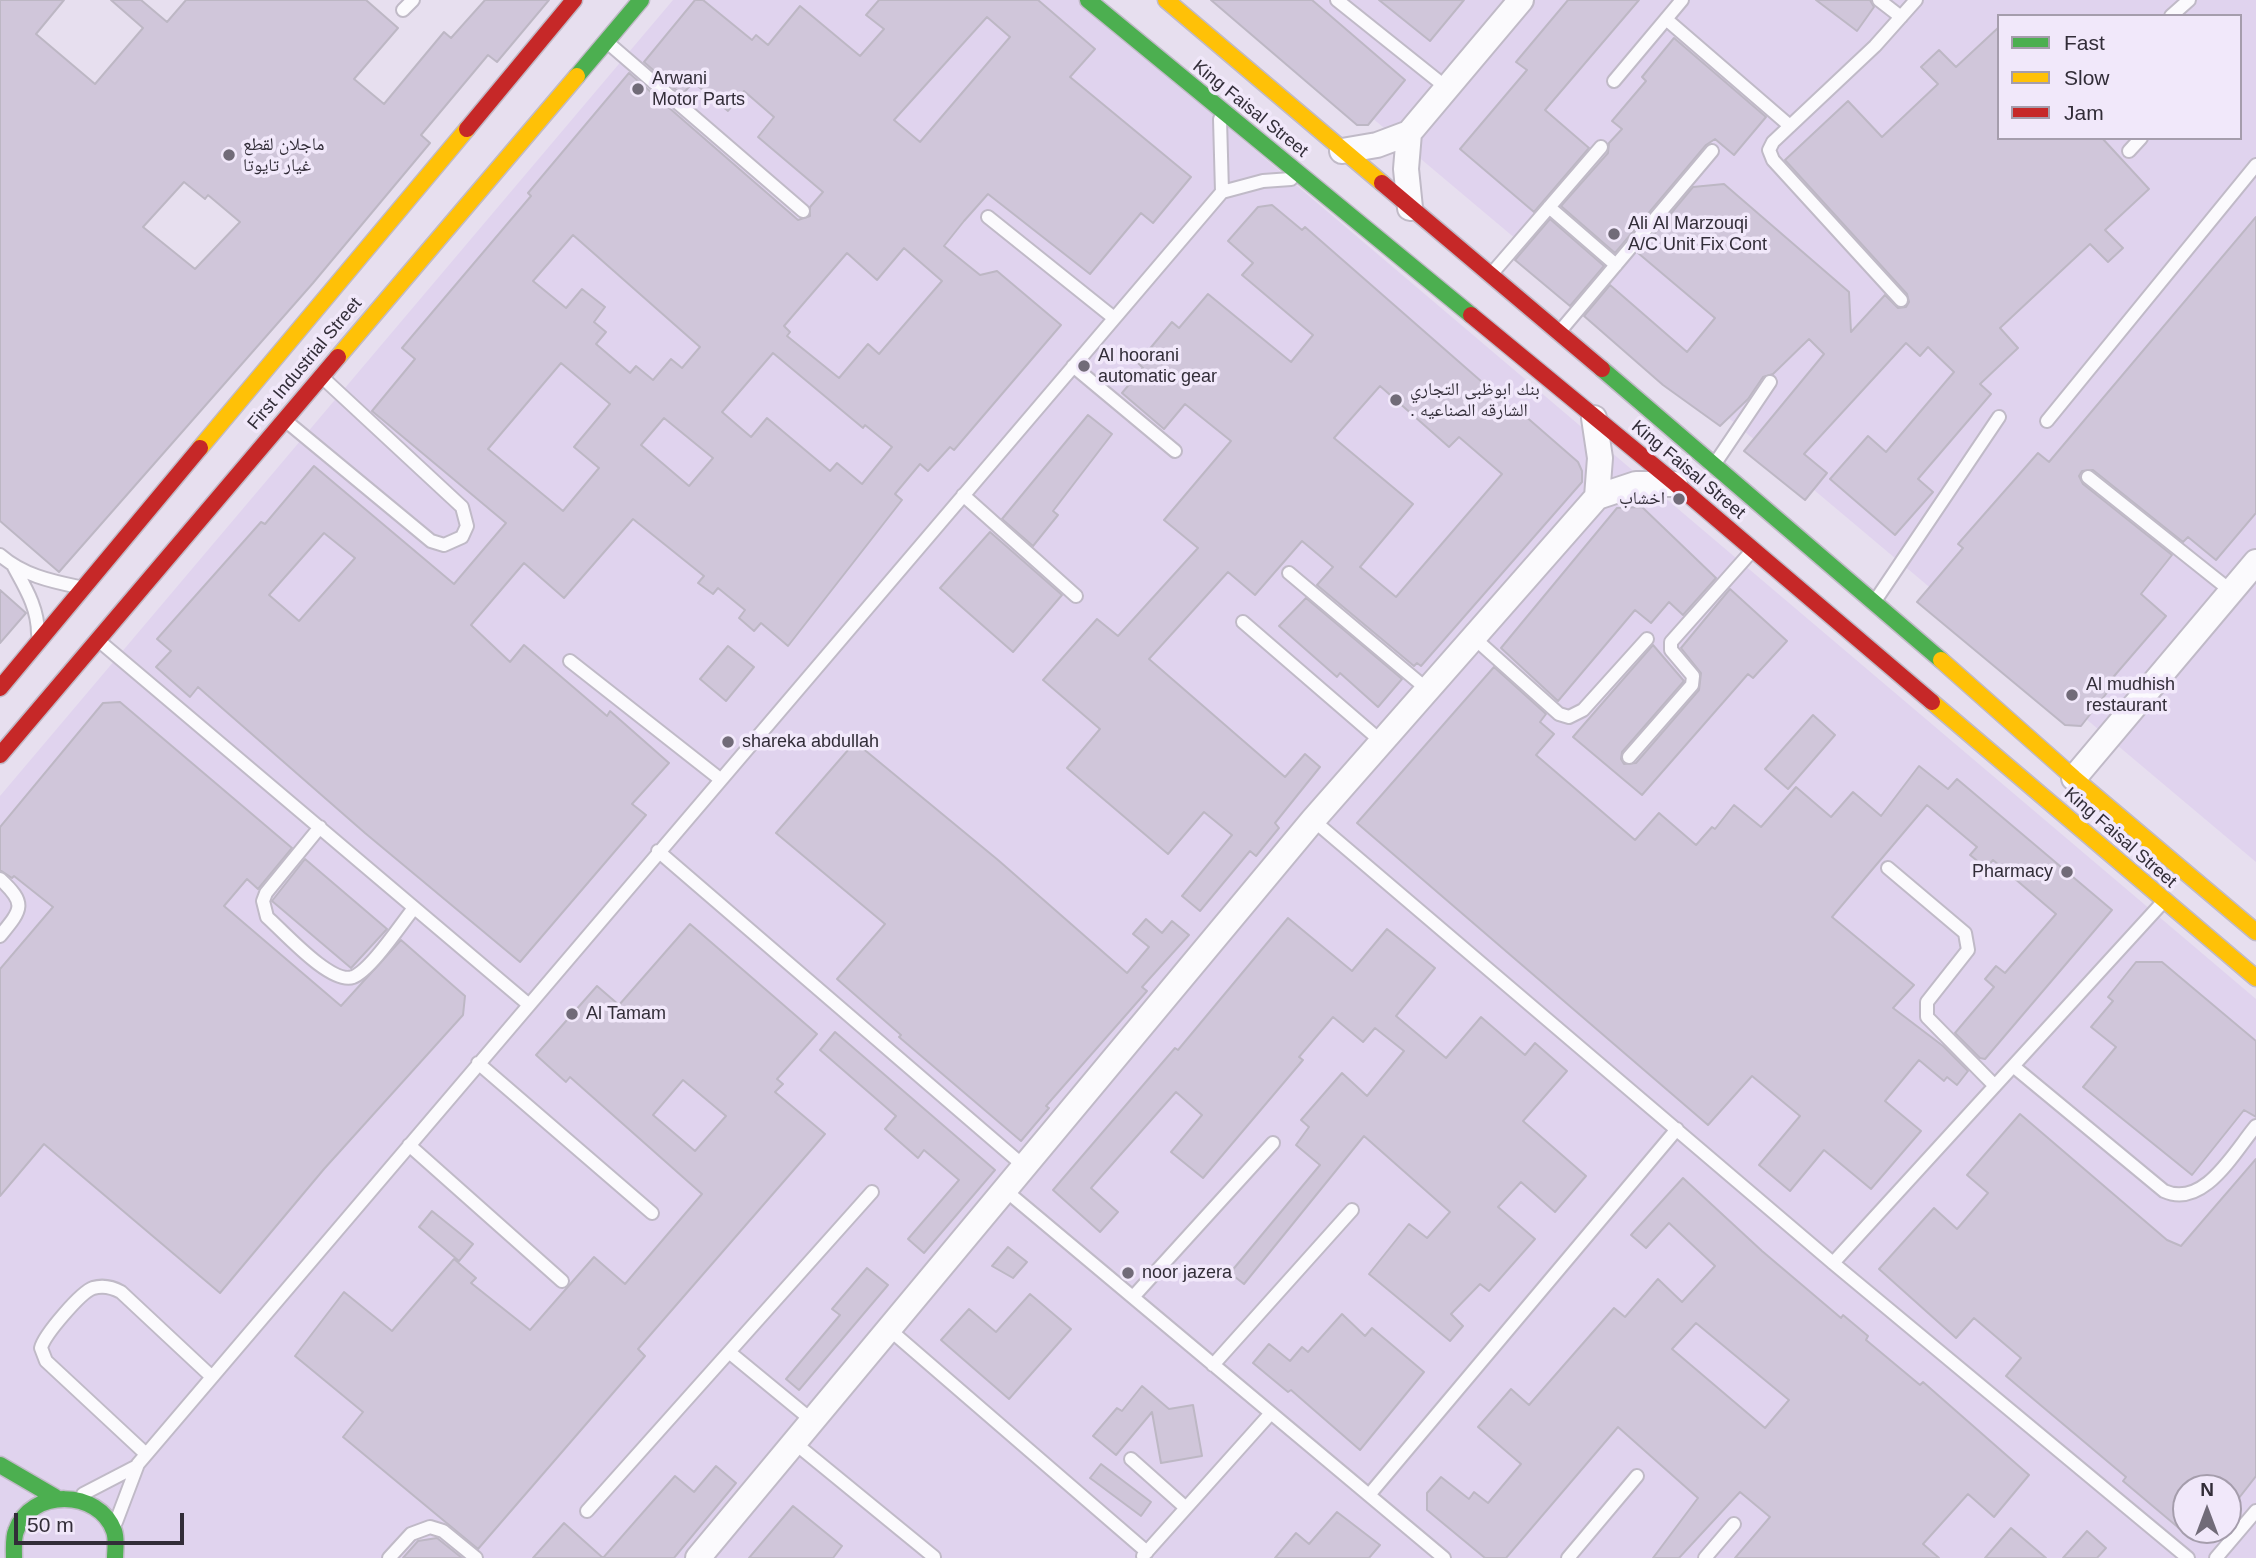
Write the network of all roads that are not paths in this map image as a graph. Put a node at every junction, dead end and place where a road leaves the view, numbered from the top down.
1 (641, 0) edge
2 (1088, 0) edge
3 (1166, 0) edge
4 (1337, 0) edge
5 (1521, 0) edge
6 (1682, 0) edge
7 (1879, 0) edge
8 (1916, 0) edge
9 (2168, 0) edge
10 (2189, 0) edge
11 (567, 2) edge
12 (2177, 14) edge
13 (1900, 17) junction
14 (1666, 19) junction
15 (607, 41) junction
16 (1614, 81) dead end
17 (1447, 88) junction
18 (1219, 110) junction
19 (1790, 127) junction
20 (1409, 133) junction
21 (2139, 140) edge
22 (1601, 147) dead end
23 (2129, 150) dead end
24 (1342, 151) junction
25 (1712, 151) dead end
26 (2256, 165) edge
27 (1306, 179) junction
28 (1222, 192) junction
29 (1549, 207) junction
30 (1410, 208) junction
31 (803, 211) dead end
32 (988, 217) dead end
33 (1616, 265) junction
34 (1489, 276) junction
35 (1901, 300) dead end
36 (1114, 318) junction
37 (1557, 334) junction
38 (1073, 366) junction
39 (320, 375) junction
40 (1770, 382) dead end
41 (1999, 416) dead end
42 (283, 418) junction
43 (1594, 418) junction
44 (2047, 421) dead end
45 (1175, 451) dead end
46 (1713, 466) junction
47 (2088, 477) dead end
48 (1676, 484) junction
49 (963, 495) junction
50 (1597, 497) junction
51 (1753, 549) junction
52 (0, 555) edge
53 (2256, 562) edge
54 (13, 566) junction
55 (1289, 573) dead end
56 (85, 588) junction
57 (2231, 592) junction
58 (1076, 596) dead end
59 (1875, 601) junction
60 (1243, 622) dead end
61 (1473, 637) junction
62 (97, 639) junction
63 (1647, 639) dead end
64 (37, 644) junction
65 (570, 661) dead end
66 (0, 688) edge
67 (1428, 690) junction
68 (1382, 742) junction
69 (0, 755) edge
70 (1629, 757) dead end
71 (2074, 778) junction
72 (720, 779) junction
73 (1313, 820) junction
74 (320, 827) junction
75 (658, 852) junction
76 (1888, 868) dead end
77 (0, 878) edge
78 (2164, 900) junction
79 (414, 908) junction
80 (2256, 932) edge
81 (0, 936) edge
82 (2256, 978) edge
83 (527, 1004) junction
84 (478, 1063) junction
85 (2013, 1066) junction
86 (1994, 1086) junction
87 (2256, 1126) edge
88 (1677, 1129) junction
89 (1273, 1143) dead end
90 (408, 1144) junction
91 (1025, 1167) junction
92 (1005, 1190) junction
93 (872, 1192) dead end
94 (1352, 1210) dead end
95 (652, 1213) dead end
96 (1833, 1264) junction
97 (562, 1281) dead end
98 (1133, 1297) junction
99 (890, 1330) junction
100 (729, 1352) junction
101 (1213, 1365) junction
102 (212, 1377) junction
103 (1271, 1413) junction
104 (814, 1422) junction
105 (796, 1444) junction
106 (142, 1459) junction
107 (1131, 1459) dead end
108 (0, 1465) edge
109 (1637, 1476) dead end
110 (1369, 1495) junction
111 (55, 1497) junction
112 (74, 1497) junction
113 (1186, 1508) junction
114 (587, 1511) dead end
115 (2256, 1511) edge
116 (1734, 1524) dead end
117 (114, 1531) junction
118 (0, 1534) edge
119 (117, 1555) edge
120 (1144, 1555) edge
121 (13, 1556) edge
122 (934, 1556) edge
123 (388, 1558) edge
124 (476, 1558) edge
125 (698, 1558) edge
126 (1444, 1558) edge
127 (1568, 1558) edge
128 (1705, 1558) edge
129 (2188, 1558) edge
130 (2216, 1558) edge

1 - 15 main road, First Industrial Street
2 - 18 main road, King Faisal Street
3 - 24 main road, King Faisal Street
4 - 17 lane
5 - 17 street
6 - 14 lane
7 - 13 lane
8 - 13 lane
9 - 12 lane
10 - 12 lane
11 - 56 main road, First Industrial Street
13 - 19 lane
14 - 16 lane
14 - 19 lane
15 - 31 lane
15 - 39 main road, First Industrial Street
17 - 20 street
18 - 27 main road, King Faisal Street
18 - 28 lane
19 - 35 lane
20 - 24 street
20 - 30 street
21 - 23 lane
22 - 29 lane
24 - 30 main road, King Faisal Street
25 - 33 lane
26 - 44 lane
27 - 28 lane
27 - 43 main road, King Faisal Street
28 - 36 lane
29 - 33 lane
29 - 34 lane
30 - 34 main road, King Faisal Street
32 - 36 lane
33 - 37 lane
34 - 37 main road, King Faisal Street
36 - 38 lane
37 - 46 main road, King Faisal Street
38 - 45 lane
38 - 49 lane
39 - 42 main road, First Industrial Street
39 - 42 lane
40 - 46 lane
41 - 59 lane
42 - 62 main road, First Industrial Street
43 - 48 main road, King Faisal Street
43 - 50 street
46 - 59 main road, King Faisal Street
47 - 57 lane
48 - 50 street
48 - 51 main road, King Faisal Street
49 - 58 lane
49 - 72 lane
50 - 61 street
51 - 70 lane
51 - 78 main road, King Faisal Street
52 - 54 lane
53 - 57 street
54 - 56 lane
54 - 64 lane
55 - 67 lane
56 - 64 main road, First Industrial Street
57 - 71 street
59 - 71 main road, King Faisal Street
60 - 68 lane
61 - 63 lane
61 - 67 street
62 - 69 main road, First Industrial Street
62 - 74 lane
64 - 66 main road, First Industrial Street
65 - 72 lane
67 - 68 street
68 - 73 street
71 - 80 main road, King Faisal Street
72 - 75 lane
73 - 88 lane
73 - 91 street
74 - 79 lane
74 - 79 lane
75 - 83 lane
75 - 91 lane
76 - 86 lane
77 - 81 lane
78 - 82 main road, King Faisal Street
78 - 85 lane
79 - 83 lane
83 - 84 lane
84 - 90 lane
84 - 95 lane
85 - 86 lane
85 - 87 lane
86 - 96 lane
88 - 96 lane
88 - 110 lane
89 - 98 lane
90 - 97 lane
90 - 102 lane
91 - 92 street
92 - 98 lane
92 - 99 street
93 - 100 lane
94 - 101 lane
96 - 129 lane
98 - 101 lane
99 - 104 street
99 - 120 lane
100 - 104 lane
100 - 114 lane
101 - 103 lane
102 - 106 lane
102 - 106 lane
103 - 110 lane
103 - 113 lane
104 - 105 street
105 - 122 lane
105 - 125 street
106 - 112 lane
106 - 117 lane
107 - 113 lane
108 - 111 main road
109 - 127 lane
110 - 126 lane
111 - 112 main road
111 - 121 main road
112 - 117 main road
113 - 120 lane
115 - 130 lane
116 - 128 lane
117 - 119 main road
118 - 121 main road
123 - 124 lane

